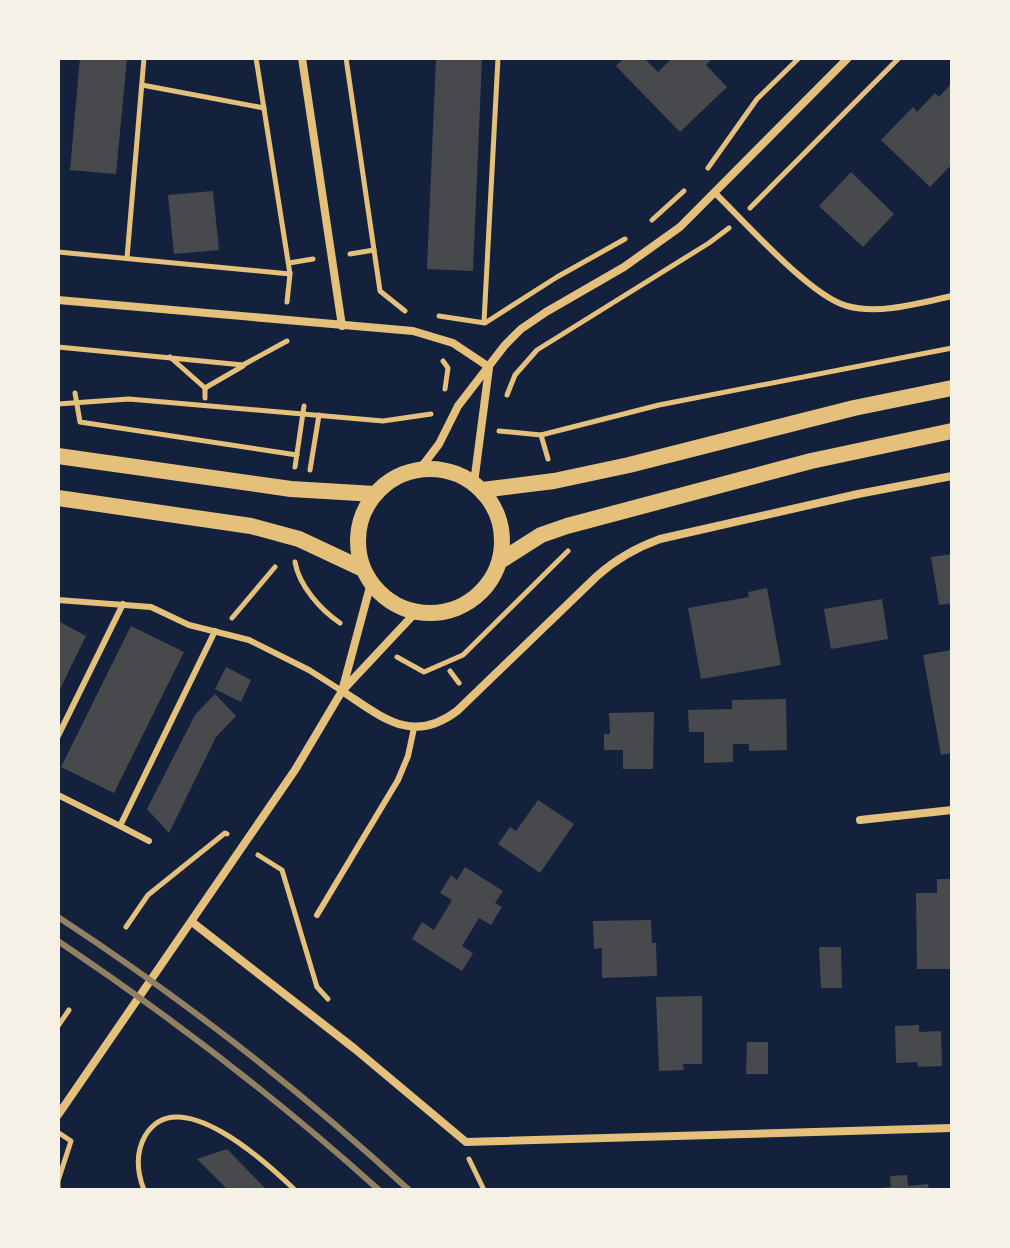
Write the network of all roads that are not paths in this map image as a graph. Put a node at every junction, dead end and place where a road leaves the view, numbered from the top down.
1 (302, 58) edge
2 (848, 58) edge
3 (715, 193) junction
4 (952, 296) edge
5 (58, 300) edge
6 (342, 326) junction
7 (489, 367) junction
8 (952, 388) edge
9 (952, 431) edge
10 (58, 456) edge
11 (420, 469) junction
12 (952, 476) edge
13 (478, 486) junction
14 (375, 494) junction
15 (58, 498) edge
16 (500, 561) junction
17 (367, 576) junction
18 (58, 600) edge
19 (123, 604) junction
20 (416, 612) junction
21 (215, 631) junction
22 (342, 691) junction
23 (414, 728) junction
24 (58, 736) edge
25 (58, 795) edge
26 (952, 810) edge
27 (860, 820) dead end
28 (120, 826) junction
29 (149, 841) dead end
30 (317, 915) dead end
31 (192, 922) junction
32 (58, 1115) edge
33 (952, 1128) edge

1 - 6 street
2 - 3 street
3 - 4 lane
3 - 7 street
5 - 6 street
6 - 7 street
7 - 11 street
7 - 13 street
8 - 13 main road
9 - 16 main road
10 - 14 main road
11 - 13 main road
11 - 14 main road
12 - 23 street
13 - 16 main road
14 - 17 main road
15 - 17 main road
16 - 20 main road
17 - 20 main road
17 - 22 street
18 - 19 lane
19 - 21 lane
19 - 24 lane
20 - 22 street
21 - 22 lane
21 - 28 lane
22 - 23 street
22 - 31 street
23 - 30 lane
25 - 28 lane
26 - 27 street
28 - 29 lane
31 - 32 street
31 - 33 street

